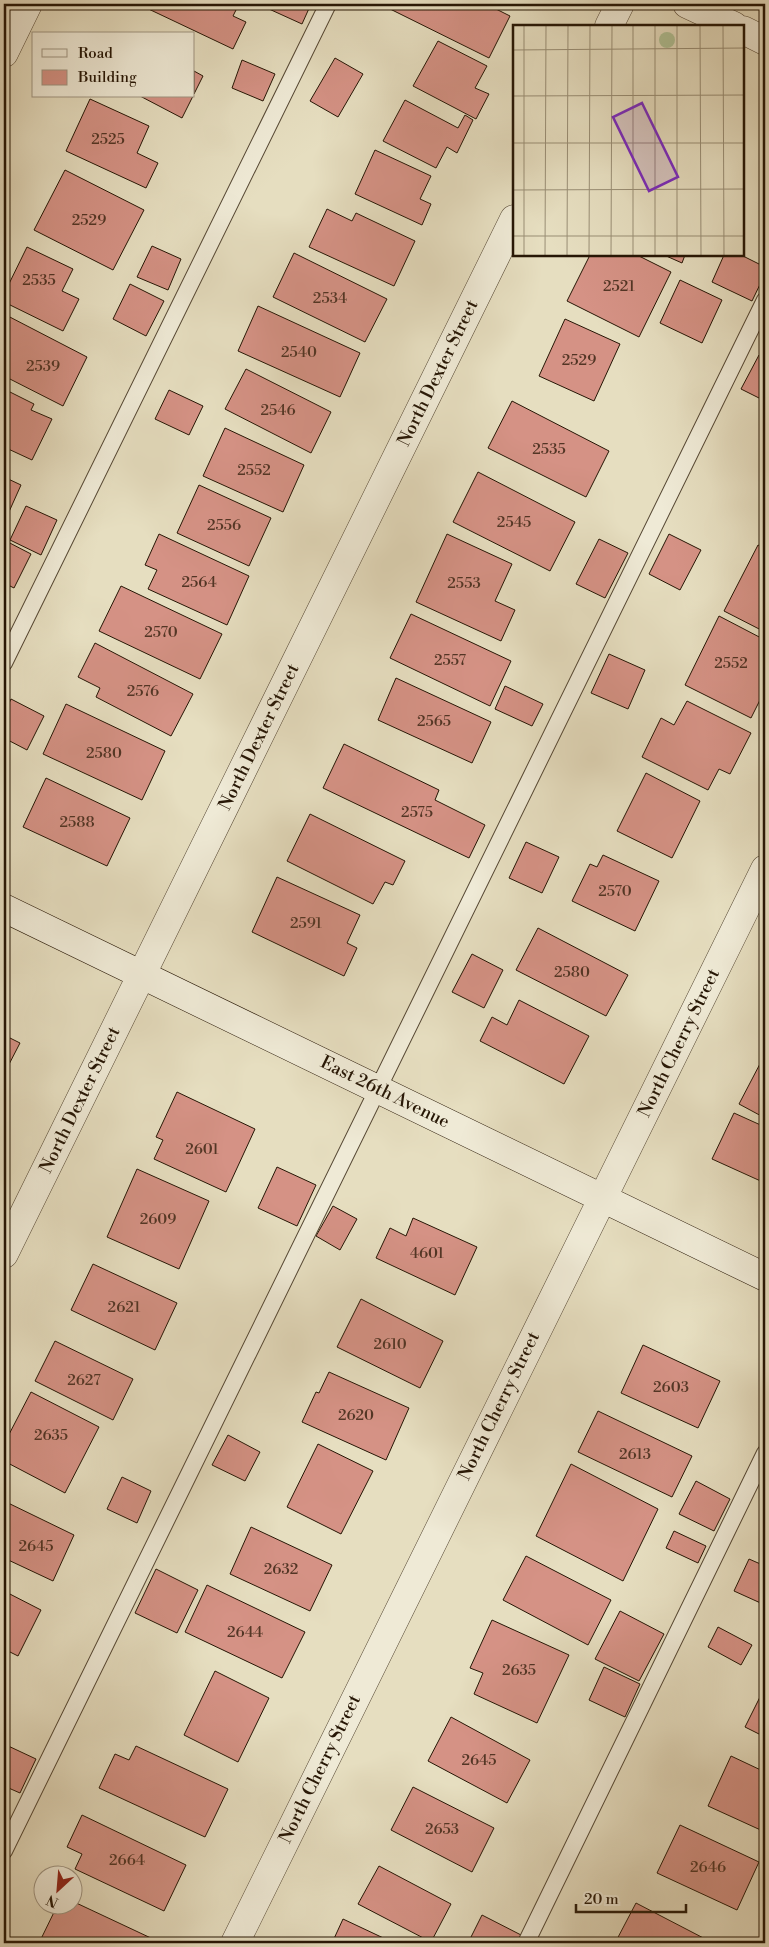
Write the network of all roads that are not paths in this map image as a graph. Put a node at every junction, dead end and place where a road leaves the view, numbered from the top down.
1 (28, 4) edge
2 (328, 4) edge
3 (620, 4) edge
4 (687, 4) edge
5 (610, 25) edge
6 (732, 25) edge
7 (744, 30) edge
8 (765, 41) edge
9 (4, 53) edge
10 (513, 222) edge
11 (765, 300) edge
12 (4, 663) edge
13 (765, 869) edge
14 (4, 908) edge
15 (142, 975) junction
16 (378, 1089) junction
17 (602, 1198) junction
18 (4, 1254) edge
19 (765, 1277) edge
20 (765, 1453) edge
21 (4, 1851) edge
22 (234, 1943) edge
23 (526, 1943) edge

1 - 9 street
2 - 12 lane
3 - 5 street
4 - 6 street
7 - 8 street
10 - 15 street, North Dexter Street
11 - 16 lane
13 - 17 street, North Cherry Street
14 - 15 street, East 26th Avenue
15 - 16 street, East 26th Avenue
15 - 18 street, North Dexter Street
16 - 17 street, East 26th Avenue
16 - 21 lane
17 - 19 street, East 26th Avenue
17 - 22 street, North Cherry Street
20 - 23 lane

